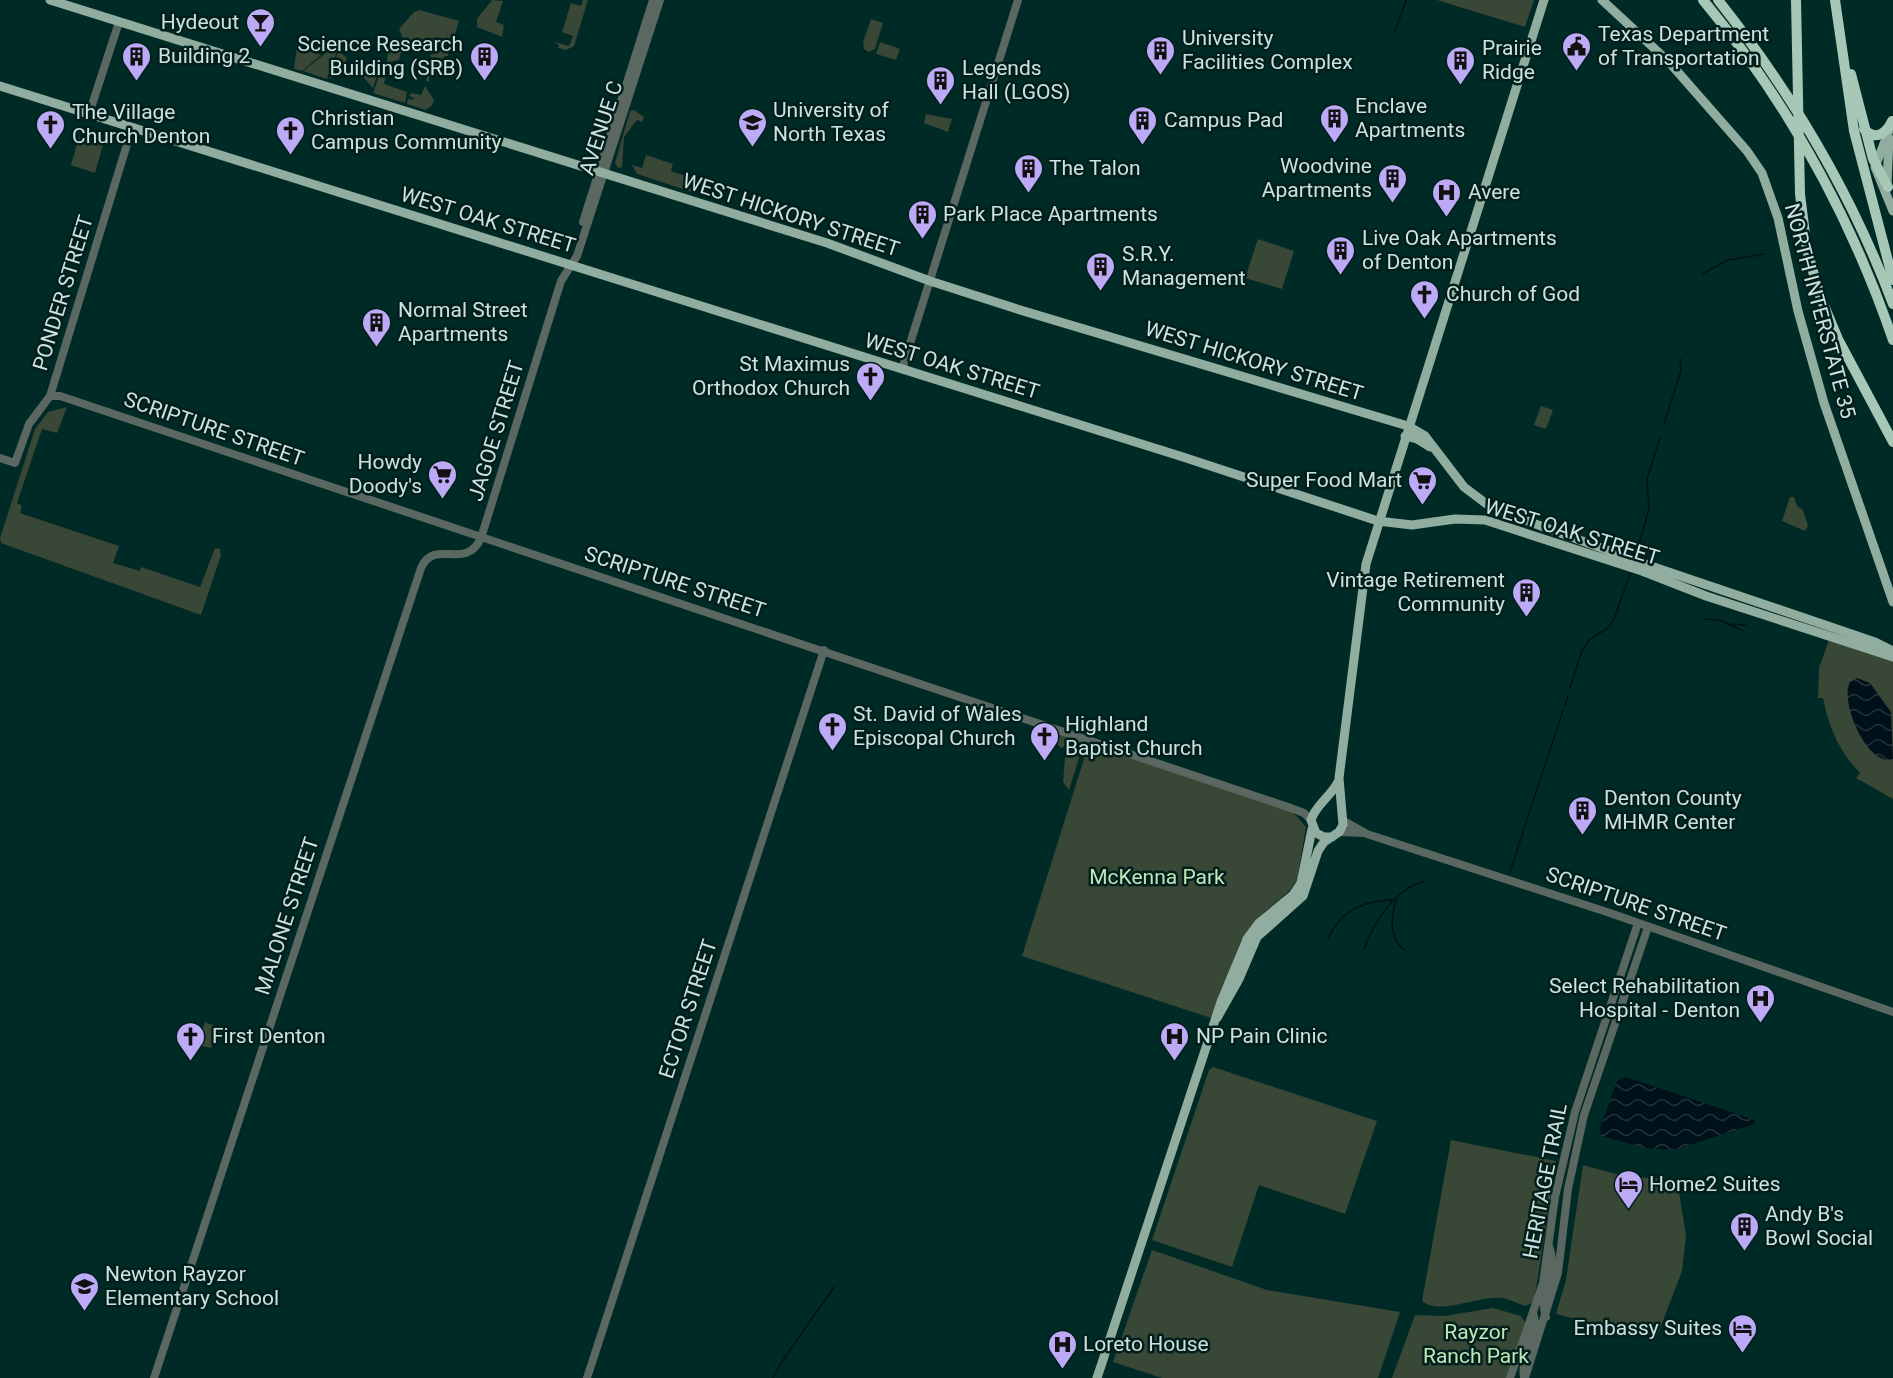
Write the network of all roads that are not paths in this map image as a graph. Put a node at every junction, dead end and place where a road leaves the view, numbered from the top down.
1 (50, 0) edge
2 (653, 0) edge
3 (660, 0) edge
4 (1018, 0) edge
5 (1544, 0) edge
6 (1602, 0) edge
7 (1703, 0) edge
8 (1718, 0) edge
9 (1796, 0) edge
10 (1837, 0) edge
11 (119, 22) junction
12 (0, 86) edge
13 (89, 114) junction
14 (1893, 120) edge
15 (132, 128) junction
16 (1863, 128) junction
17 (1875, 164) junction
18 (603, 172) junction
19 (1888, 187) junction
20 (1893, 212) edge
21 (571, 264) junction
22 (1893, 280) edge
23 (930, 281) junction
24 (1893, 304) edge
25 (1893, 340) edge
26 (902, 369) junction
27 (50, 396) junction
28 (1408, 426) junction
29 (1405, 436) junction
30 (1893, 442) edge
31 (1434, 450) junction
32 (0, 458) edge
33 (1492, 508) junction
34 (1485, 520) junction
35 (1378, 521) junction
36 (481, 538) junction
37 (1893, 602) edge
38 (1857, 641) junction
39 (824, 650) junction
40 (1893, 651) edge
41 (1893, 657) edge
42 (1339, 778) junction
43 (1288, 807) junction
44 (1318, 808) junction
45 (1343, 818) junction
46 (1311, 824) junction
47 (1337, 834) junction
48 (1367, 834) junction
49 (1638, 923) junction
50 (1648, 927) junction
51 (1893, 1012) edge
52 (1217, 1018) junction
53 (1606, 1034) junction
54 (1548, 1245) junction
55 (1533, 1313) junction
56 (1546, 1317) junction
57 (154, 1378) edge
58 (586, 1378) edge
59 (1097, 1378) edge
60 (1510, 1378) edge
61 (1524, 1378) edge

1 - 11 main road, WEST HICKORY STREET
2 - 18 street
3 - 18 street, AVENUE C
4 - 23 street
5 - 28 main road
6 - 37 main road, NORTH INTERSTATE 35
7 - 25 highway
8 - 24 highway
9 - 30 highway
10 - 16 highway
10 - 22 highway
11 - 13 street
11 - 18 main road, WEST HICKORY STREET
12 - 13 main road, WEST OAK STREET
13 - 15 main road, WEST OAK STREET
14 - 16 highway
14 - 17 main road
14 - 19 main road
15 - 21 main road, WEST OAK STREET
15 - 27 street, PONDER STREET
16 - 17 highway
17 - 19 highway
17 - 20 main road
18 - 21 street, JAGOE STREET
18 - 23 main road, WEST HICKORY STREET
19 - 20 main road
21 - 26 main road, WEST OAK STREET
21 - 36 street, JAGOE STREET
23 - 26 street
23 - 28 main road, WEST HICKORY STREET
26 - 35 main road, WEST OAK STREET
27 - 32 street, PONDER STREET
27 - 36 street, SCRIPTURE STREET
28 - 29 main road
28 - 31 main road, WEST HICKORY STREET
29 - 31 main road
29 - 35 main road
31 - 33 main road, WEST HICKORY STREET
33 - 34 main road
33 - 38 main road, WEST OAK STREET
34 - 35 main road, WEST OAK STREET
34 - 38 main road, WEST OAK STREET
35 - 42 main road
36 - 39 street, SCRIPTURE STREET
36 - 57 street, MALONE STREET
38 - 40 main road, WEST OAK STREET
38 - 41 main road, WEST OAK STREET
39 - 43 street, SCRIPTURE STREET
39 - 58 street, ECTOR STREET
42 - 44 main road
42 - 45 main road
43 - 44 street, SCRIPTURE STREET
43 - 46 street, SCRIPTURE STREET
44 - 45 main road
44 - 46 main road
45 - 47 main road
45 - 48 street, SCRIPTURE STREET
46 - 47 main road
46 - 52 main road
47 - 48 street, SCRIPTURE STREET
47 - 52 main road
48 - 49 street, SCRIPTURE STREET
49 - 50 street, SCRIPTURE STREET
49 - 53 street, HERITAGE TRAIL
50 - 51 street, SCRIPTURE STREET
50 - 53 street, HERITAGE TRAIL
52 - 59 main road
53 - 54 street, HERITAGE TRAIL
53 - 56 street, HERITAGE TRAIL
54 - 55 street, HERITAGE TRAIL
54 - 56 street
55 - 60 street, HERITAGE TRAIL
55 - 61 street
56 - 61 street, HERITAGE TRAIL

